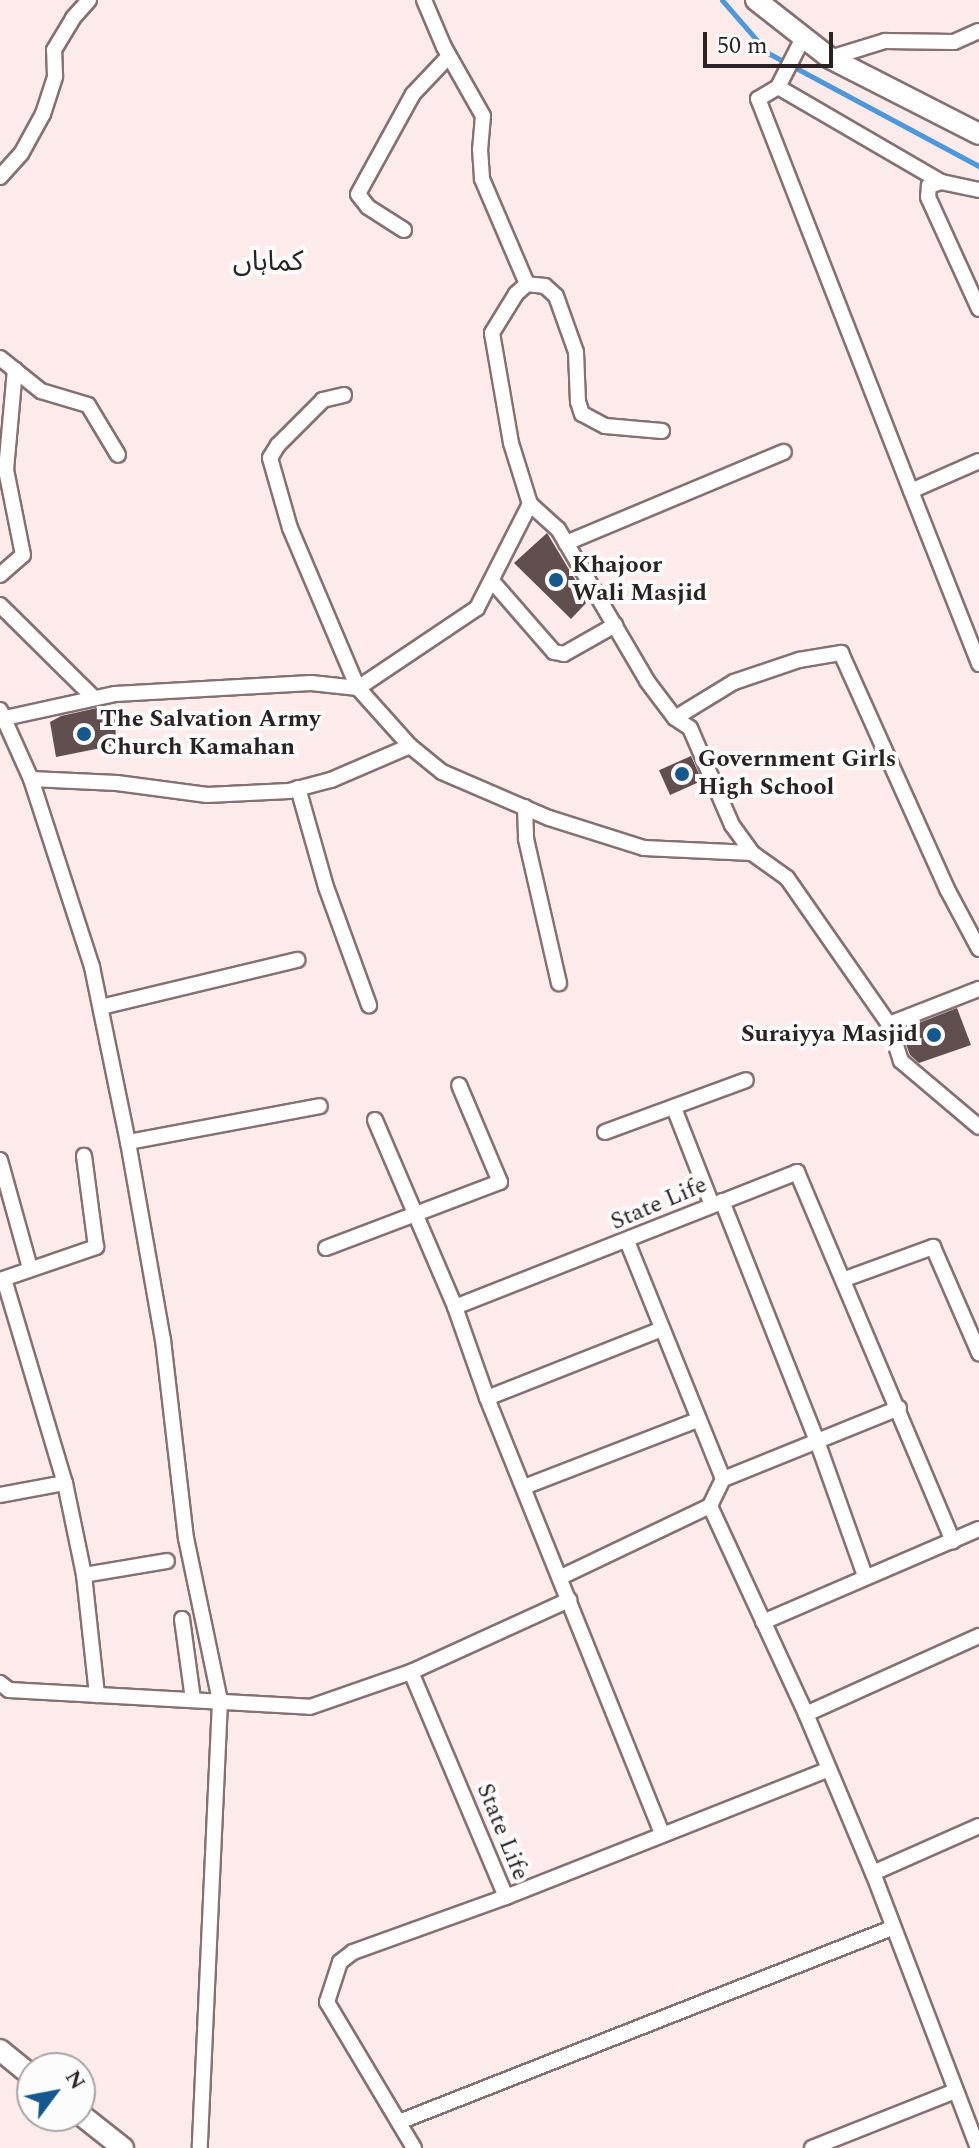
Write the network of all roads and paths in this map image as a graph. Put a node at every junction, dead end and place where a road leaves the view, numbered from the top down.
1 (89, 0) edge
2 (424, 0) edge
3 (756, 0) edge
4 (979, 31) edge
5 (799, 43) junction
6 (449, 56) junction
7 (830, 58) junction
8 (780, 84) junction
9 (979, 134) edge
10 (0, 177) edge
11 (941, 182) junction
12 (979, 190) edge
13 (404, 230) dead end
14 (527, 284) junction
15 (979, 309) edge
16 (0, 358) edge
17 (15, 369) junction
18 (344, 395) dead end
19 (662, 431) dead end
20 (784, 452) dead end
21 (118, 455) dead end
22 (979, 461) edge
23 (911, 491) junction
24 (530, 504) junction
25 (566, 543) junction
26 (0, 575) edge
27 (492, 581) junction
28 (0, 605) edge
29 (615, 625) junction
30 (979, 664) edge
31 (358, 688) junction
32 (94, 698) junction
33 (2, 714) edge
34 (675, 718) junction
35 (410, 746) junction
36 (31, 779) junction
37 (298, 788) junction
38 (525, 807) junction
39 (752, 853) junction
40 (979, 949) edge
41 (297, 960) dead end
42 (559, 983) dead end
43 (979, 989) edge
44 (369, 1005) dead end
45 (101, 1007) junction
46 (889, 1024) junction
47 (746, 1080) dead end
48 (459, 1085) dead end
49 (320, 1106) dead end
50 (674, 1108) junction
51 (375, 1120) dead end
52 (979, 1127) edge
53 (605, 1132) dead end
54 (128, 1142) junction
55 (84, 1156) dead end
56 (0, 1160) edge
57 (717, 1203) junction
58 (416, 1214) junction
59 (627, 1241) junction
60 (326, 1248) dead end
61 (30, 1268) junction
62 (845, 1279) junction
63 (2, 1280) edge
64 (455, 1307) junction
65 (662, 1329) junction
66 (979, 1353) edge
67 (487, 1398) junction
68 (899, 1408) junction
69 (698, 1420) junction
70 (817, 1441) junction
71 (723, 1479) junction
72 (65, 1483) junction
73 (524, 1487) junction
74 (0, 1495) edge
75 (710, 1506) junction
76 (979, 1529) edge
77 (953, 1541) junction
78 (167, 1561) dead end
79 (84, 1575) junction
80 (865, 1576) junction
81 (561, 1577) junction
82 (569, 1600) junction
83 (182, 1619) dead end
84 (763, 1622) junction
85 (979, 1636) edge
86 (411, 1672) junction
87 (0, 1683) edge
88 (97, 1695) junction
89 (193, 1699) junction
90 (220, 1701) junction
91 (806, 1714) junction
92 (827, 1770) junction
93 (979, 1826) edge
94 (662, 1834) junction
95 (873, 1873) junction
96 (506, 1897) junction
97 (892, 1928) junction
98 (0, 2050) edge
99 (16, 2063) edge
100 (955, 2091) junction
101 (399, 2122) junction
102 (96, 2127) edge
103 (123, 2148) edge
104 (200, 2148) edge
105 (414, 2148) edge
106 (812, 2148) edge
107 (978, 2148) edge

1 - 10 street
2 - 6 street
3 - 5 street
4 - 7 street
5 - 7 street
5 - 8 street
6 - 13 street
6 - 14 street
7 - 9 street
8 - 11 street
8 - 23 street
11 - 12 street
11 - 15 street
14 - 19 street
14 - 24 street
16 - 17 street
17 - 21 street
17 - 26 street
18 - 31 street
20 - 25 street
22 - 23 street
23 - 30 street
24 - 25 street
24 - 27 street
25 - 29 street
27 - 29 street
27 - 31 street
28 - 32 street
29 - 34 street
31 - 32 street
31 - 35 street
32 - 33 street
33 - 36 street
34 - 39 street
34 - 40 street
35 - 37 street
35 - 38 street
36 - 37 street
36 - 45 street
37 - 44 street
38 - 39 street
38 - 42 street
39 - 46 street
41 - 45 street
43 - 46 street
45 - 54 street
46 - 52 street
47 - 50 street
48 - 58 street
49 - 54 street
50 - 53 street
50 - 57 street
51 - 58 street
54 - 90 street
55 - 61 street
56 - 61 street
57 - 59 street, State Life
57 - 62 street, State Life
57 - 70 street
58 - 60 street
58 - 64 street
59 - 64 street, State Life
59 - 65 street
61 - 63 street
62 - 66 street
62 - 68 street, State Life
63 - 72 street
64 - 67 street
65 - 67 street
65 - 69 street
67 - 73 street
68 - 70 street
68 - 77 street, State Life
69 - 71 street
69 - 73 street
70 - 71 street
70 - 80 street
71 - 75 street
72 - 74 street
72 - 79 street
73 - 81 street
75 - 81 street
75 - 84 street
76 - 77 street
77 - 80 street
78 - 79 street
79 - 88 street
80 - 84 street
81 - 82 street
82 - 86 street
82 - 94 street
83 - 89 street
84 - 91 street
85 - 91 street
86 - 90 street
86 - 96 street, State Life
87 - 88 street
88 - 89 street
89 - 90 street
90 - 104 street
91 - 92 street
92 - 94 street
92 - 95 street
93 - 95 street
94 - 96 street
95 - 97 street
96 - 101 street, State Life
97 - 100 street
97 - 101 street
98 - 99 street
100 - 106 street
100 - 107 street
101 - 105 street, State Life
102 - 103 street

